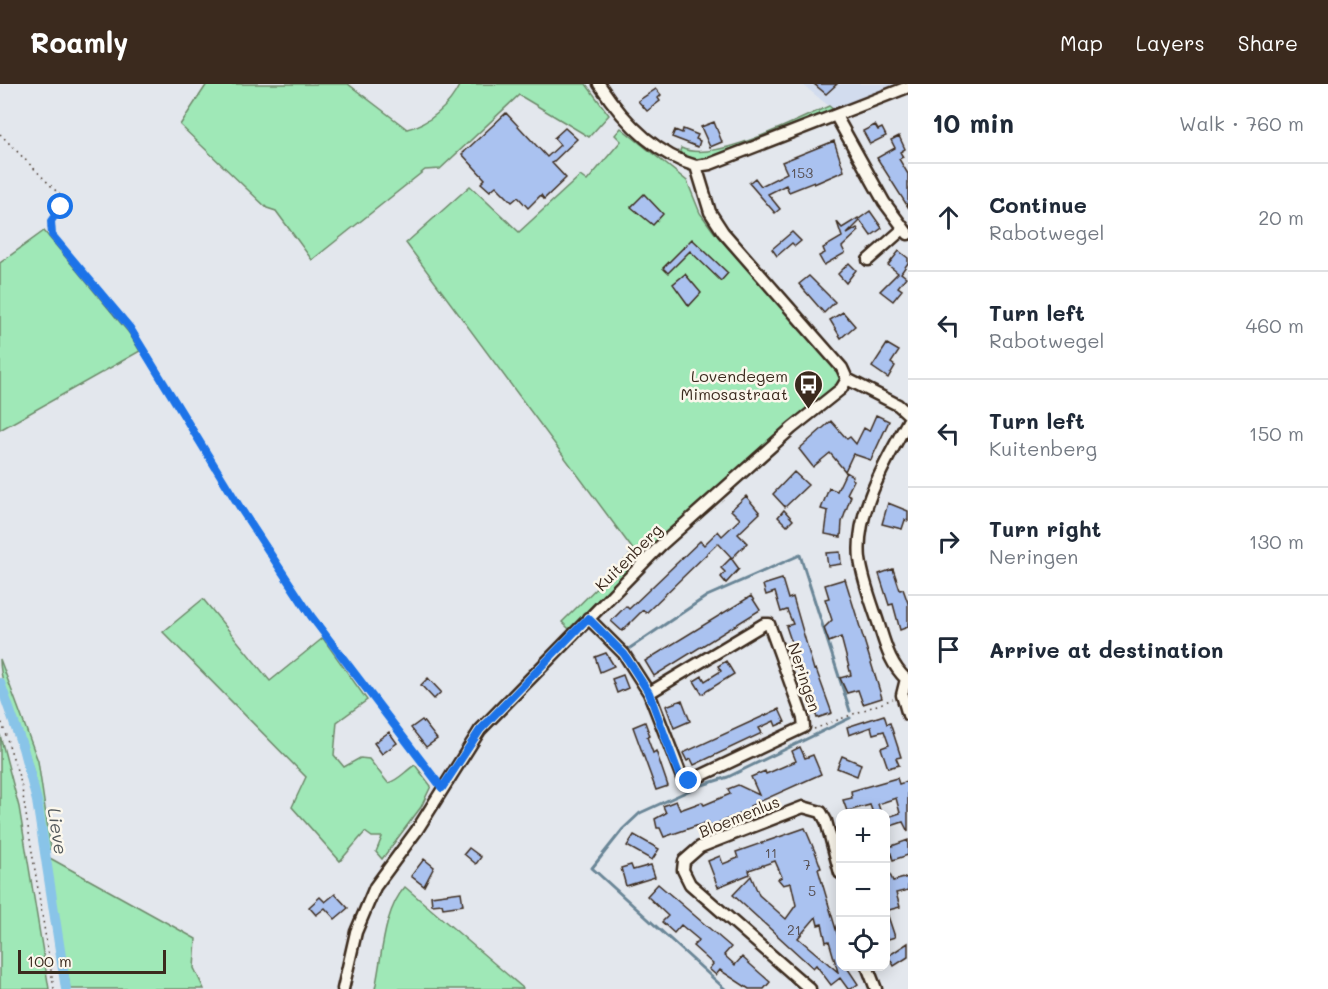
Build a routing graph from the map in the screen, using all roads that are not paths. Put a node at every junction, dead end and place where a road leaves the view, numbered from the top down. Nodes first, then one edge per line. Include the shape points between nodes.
1 (599, 84) edge
2 (908, 87) edge
3 (836, 116) junction
4 (696, 166) junction
5 (905, 231) edge
6 (868, 260) dead end
7 (847, 379) junction
8 (908, 414) edge
9 (908, 421) edge
10 (588, 618) junction
11 (907, 679) edge
12 (649, 693) junction
13 (908, 715) edge
14 (837, 863) edge
15 (869, 971) edge
16 (343, 989) edge
17 (810, 989) edge
18 (876, 989) edge

1 - 4 street via 612,105 645,138
2 - 3 street
3 - 4 street
3 - 5 street via 884,202
4 - 7 street via 710,212 723,232 842,368
5 - 6 street
7 - 8 street
7 - 10 street, Kuitenberg via 841,389 660,546
9 - 11 street via 869,503 860,548 862,574 888,653
10 - 12 street, Neringen via 624,654
10 - 16 street, Kuitenberg via 492,716 462,755 417,830 389,865 366,905
11 - 13 street via 903,696
12 - 12 street, Neringen via 680,777 686,780 804,727 769,624
14 - 17 street, Bloemenlus via 821,812 803,807 700,848 684,861 683,870 690,884
15 - 18 street

